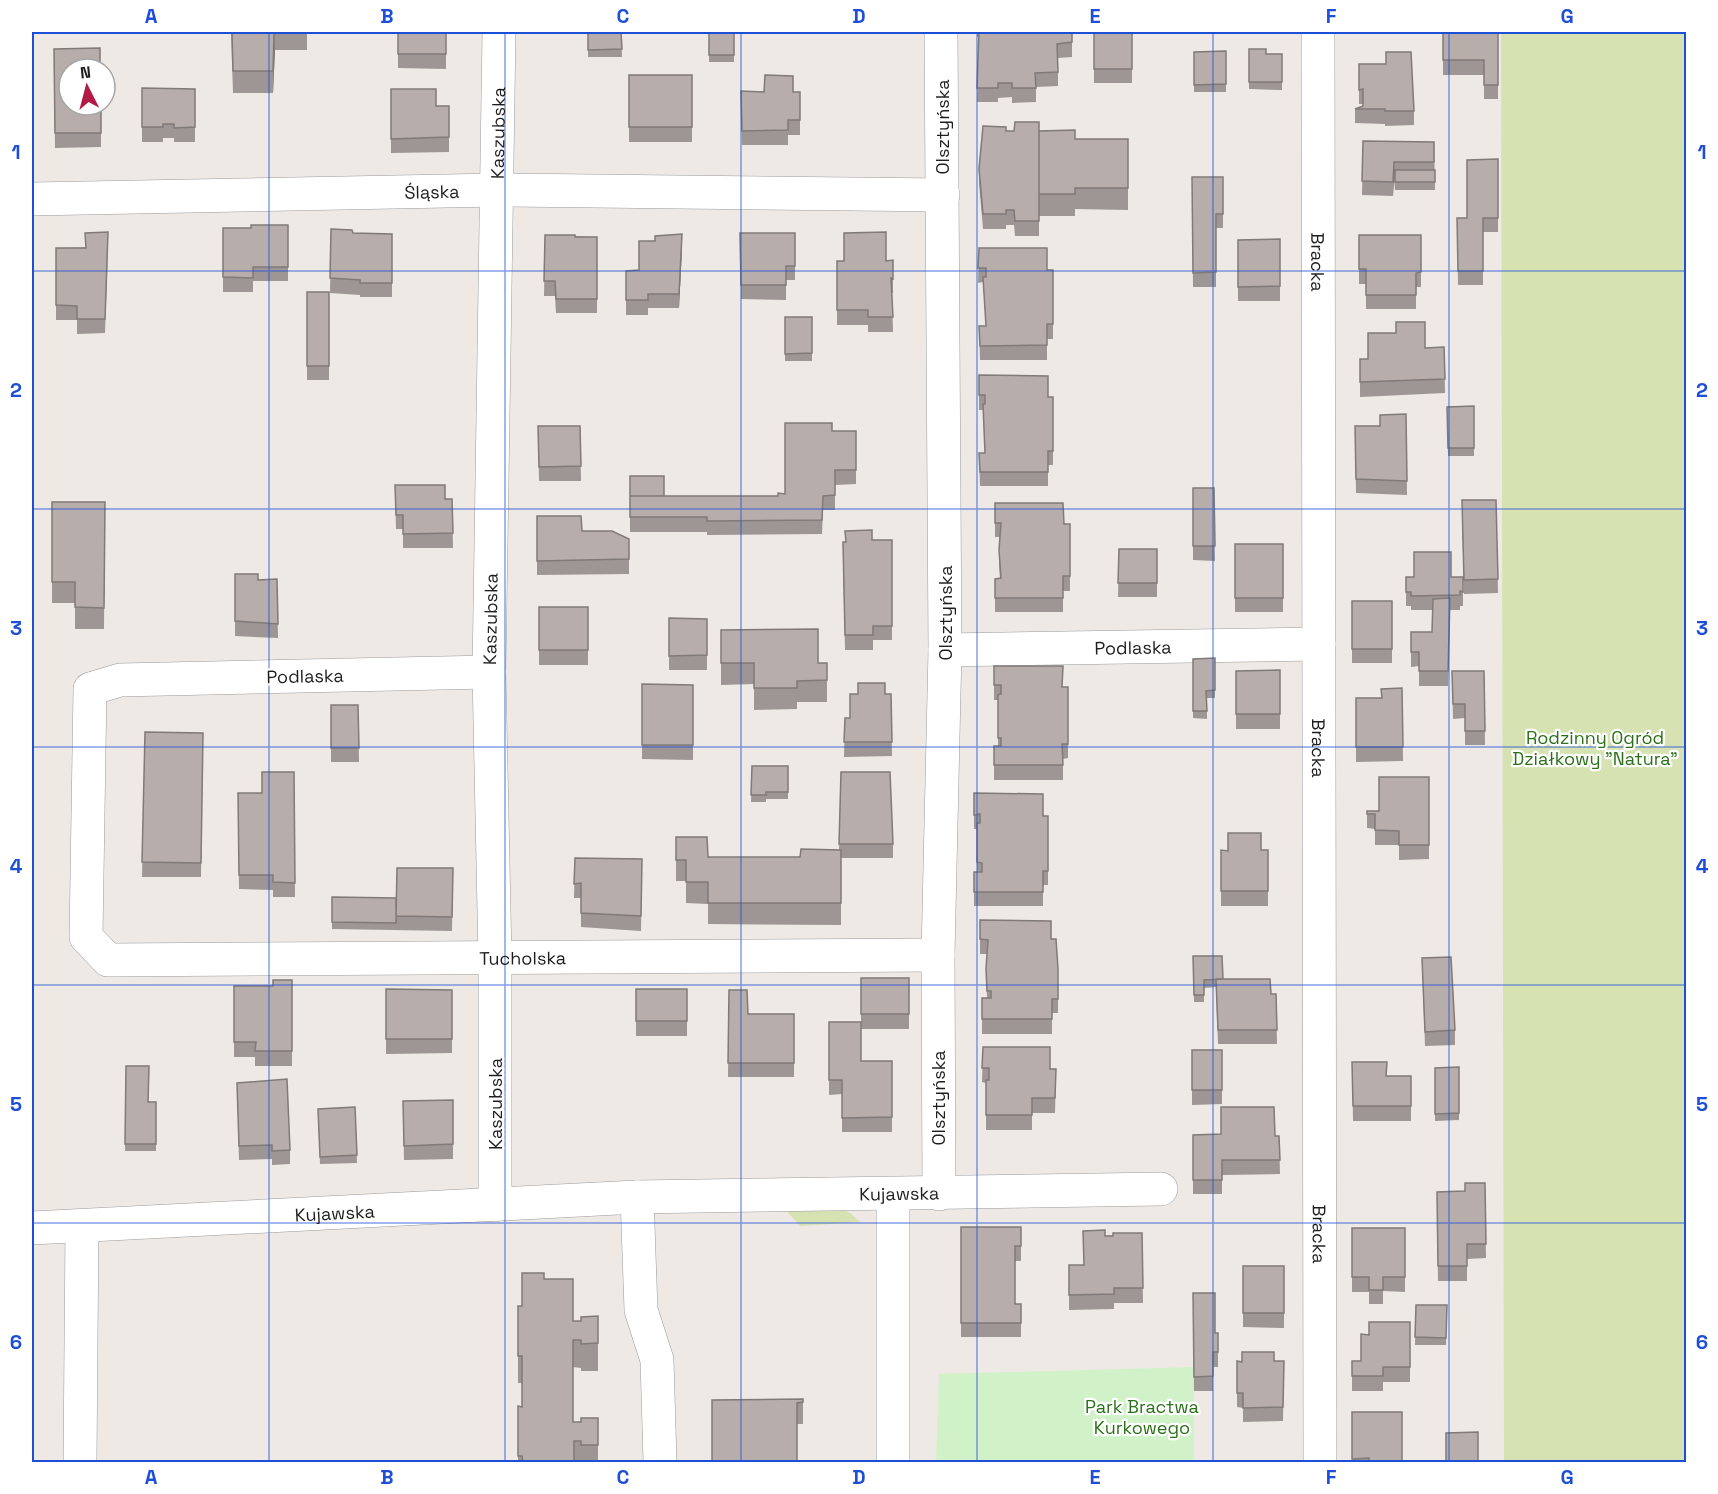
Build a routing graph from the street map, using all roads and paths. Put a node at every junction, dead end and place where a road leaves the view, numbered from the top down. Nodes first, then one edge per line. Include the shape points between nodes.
1 (499, 32) edge
2 (941, 32) edge
3 (1318, 32) edge
4 (498, 190) junction
5 (943, 195) junction
6 (32, 199) edge
7 (1319, 644) junction
8 (945, 650) junction
9 (489, 672) junction
10 (938, 955) junction
11 (495, 959) junction
12 (108, 960) joint
13 (1161, 1189) dead end
14 (939, 1194) junction
15 (893, 1195) junction
16 (637, 1197) junction
17 (495, 1204) junction
18 (82, 1227) junction
19 (32, 1228) edge
20 (80, 1462) edge
21 (660, 1462) edge
22 (893, 1462) edge
23 (1320, 1462) edge

1 - 4 street, Kaszubska
2 - 5 street, Olsztyńska
3 - 7 street, Bracka
4 - 5 street, Śląska
4 - 6 street, Śląska
4 - 9 street, Kaszubska
5 - 8 street, Olsztyńska
7 - 8 street, Podlaska
7 - 23 street, Bracka
8 - 10 street, Olsztyńska
9 - 11 street, Kaszubska
9 - 12 street, Podlaska via 105,684 86,937
10 - 11 street, Tucholska
10 - 14 street, Olsztyńska
11 - 12 street, Tucholska
11 - 17 street, Kaszubska
13 - 14 street, Kujawska
14 - 15 street, Kujawska
15 - 16 street, Kujawska
15 - 22 street
16 - 17 street, Kujawska
16 - 21 street via 640,1310 657,1360
17 - 18 street, Kujawska
18 - 19 street, Kujawska
18 - 20 street

